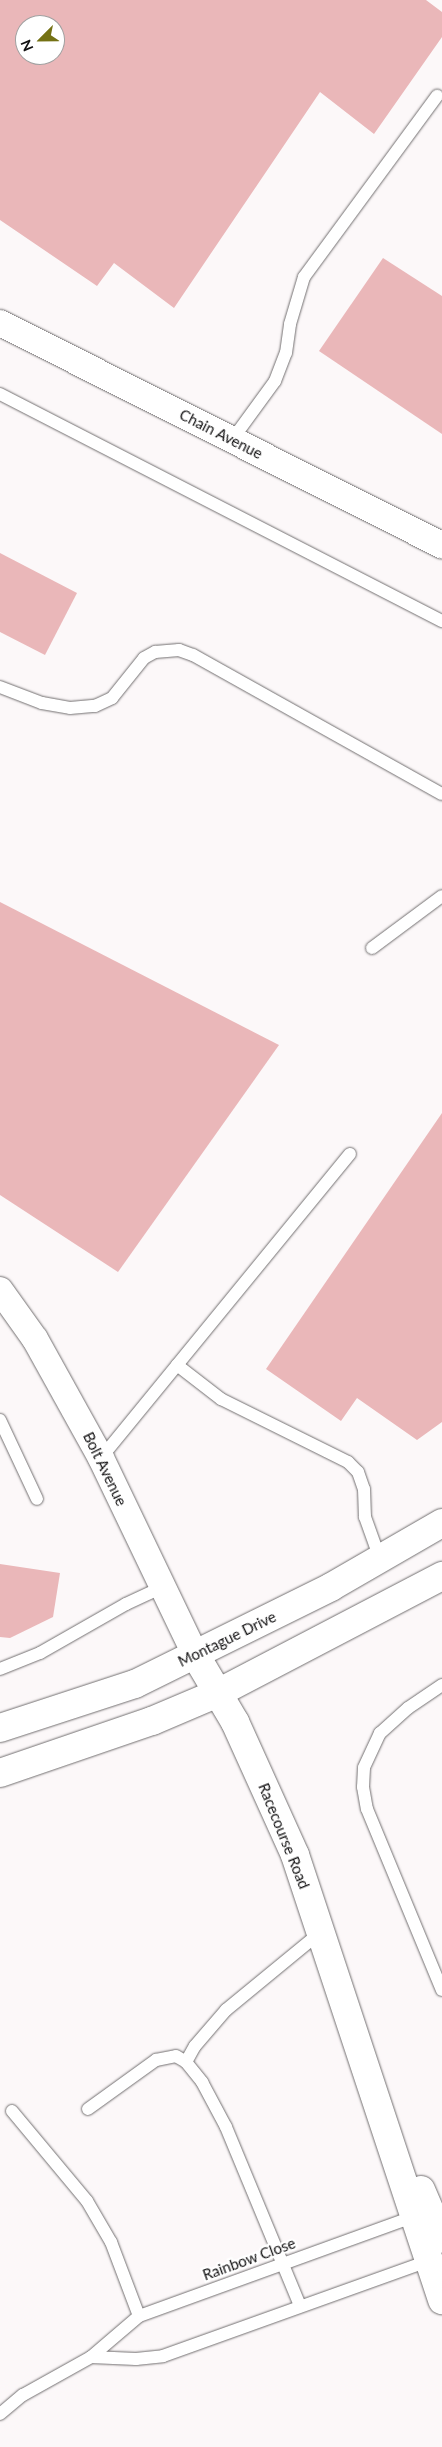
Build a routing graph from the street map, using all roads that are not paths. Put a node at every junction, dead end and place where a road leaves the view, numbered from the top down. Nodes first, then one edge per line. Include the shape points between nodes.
1 (437, 96) dead end
2 (0, 323) edge
3 (0, 394) edge
4 (232, 440) junction
5 (442, 545) edge
6 (442, 622) edge
7 (0, 687) edge
8 (442, 794) edge
9 (442, 896) edge
10 (372, 948) dead end
11 (350, 1154) dead end
12 (0, 1290) edge
13 (177, 1365) junction
14 (0, 1420) edge
15 (101, 1458) junction
16 (37, 1499) dead end
17 (442, 1524) edge
18 (380, 1559) junction
19 (442, 1576) edge
20 (161, 1588) junction
21 (196, 1656) junction
22 (0, 1668) edge
23 (442, 1685) edge
24 (218, 1693) junction
25 (2, 1722) edge
26 (0, 1773) edge
27 (321, 1932) junction
28 (442, 1990) edge
29 (186, 2062) junction
30 (88, 2109) dead end
31 (12, 2111) dead end
32 (421, 2214) junction
33 (437, 2252) edge
34 (283, 2263) junction
35 (442, 2300) edge
36 (300, 2306) junction
37 (140, 2316) junction
38 (91, 2357) junction
39 (0, 2414) edge

1 - 4 lane via 304,277 290,324 286,353 275,381
2 - 4 street, Chain Avenue
3 - 6 lane
4 - 5 street, Chain Avenue
7 - 8 lane via 42,703 70,708 95,706 112,698 144,658 155,652 180,650
9 - 10 lane
11 - 13 lane
12 - 15 street, Bolt Avenue via 35,1339
13 - 15 lane
13 - 18 lane via 221,1399 348,1462 358,1472 364,1489 365,1517
14 - 16 lane
15 - 20 street, Bolt Avenue
17 - 18 main road, Montague Drive
18 - 21 main road, Montague Drive
19 - 24 main road
20 - 21 street, Bolt Avenue
20 - 22 lane via 40,1653
21 - 24 main road, Racecourse Road
21 - 25 main road, Montague Drive via 135,1684
23 - 28 lane via 408,1708 380,1733 364,1768 363,1787 367,1809
24 - 26 main road via 152,1721
24 - 27 main road, Racecourse Road via 235,1722 295,1855
27 - 29 lane via 226,2010 195,2046
27 - 32 main road, Racecourse Road
29 - 30 lane via 176,2056 156,2060
29 - 34 lane via 202,2082 226,2127
31 - 37 lane via 87,2202 111,2242
32 - 33 main road, Racecourse Road
32 - 34 lane, Rainbow Close
33 - 35 main road, Racecourse Road
33 - 36 lane
34 - 36 lane
34 - 37 lane, Rainbow Close
36 - 38 lane via 164,2356 136,2359
37 - 38 lane, Rainbow Close
38 - 39 lane, Rainbow Close via 23,2395

